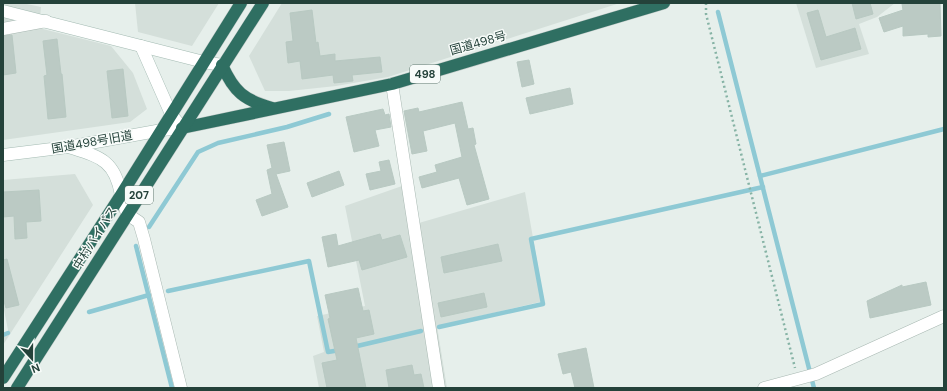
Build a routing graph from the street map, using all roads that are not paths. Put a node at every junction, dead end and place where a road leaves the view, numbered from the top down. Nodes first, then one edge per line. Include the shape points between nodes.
1 (241, 3) edge
2 (262, 3) edge
3 (664, 3) edge
4 (3, 11) edge
5 (46, 21) junction
6 (3, 29) edge
7 (141, 46) junction
8 (204, 62) junction
9 (222, 65) junction
10 (392, 84) junction
11 (275, 108) junction
12 (171, 114) junction
13 (182, 128) junction
14 (162, 130) junction
15 (68, 146) junction
16 (3, 155) edge
17 (121, 195) junction
18 (127, 214) junction
19 (944, 316) edge
20 (3, 378) edge
21 (17, 388) edge
22 (181, 388) edge
23 (439, 388) edge
24 (764, 388) edge

1 - 8 highway, 中村バイパス / 207
2 - 9 highway, 中村バイパス / 207
3 - 10 highway, 国道498号 / 498
4 - 5 street
5 - 6 street
5 - 7 street
7 - 8 street
7 - 12 street
8 - 9 street
8 - 12 highway, 中村バイパス / 207
9 - 11 highway via 232,83 248,100
9 - 13 highway, 中村バイパス / 207
10 - 11 highway, 国道498号 / 498
10 - 23 street
11 - 13 highway, 国道498号 / 498
12 - 13 street
12 - 14 highway, 中村バイパス / 207
13 - 14 street, 国道498号旧道
13 - 18 highway, 中村バイパス / 207
14 - 15 street, 国道498号旧道
14 - 17 highway, 中村バイパス / 207
15 - 16 street, 国道498号旧道
15 - 17 street via 101,159 112,168
17 - 18 street
17 - 20 highway, 中村バイパス / 207
18 - 21 highway, 中村バイパス / 207
18 - 22 street via 139,222
19 - 24 street via 807,377

